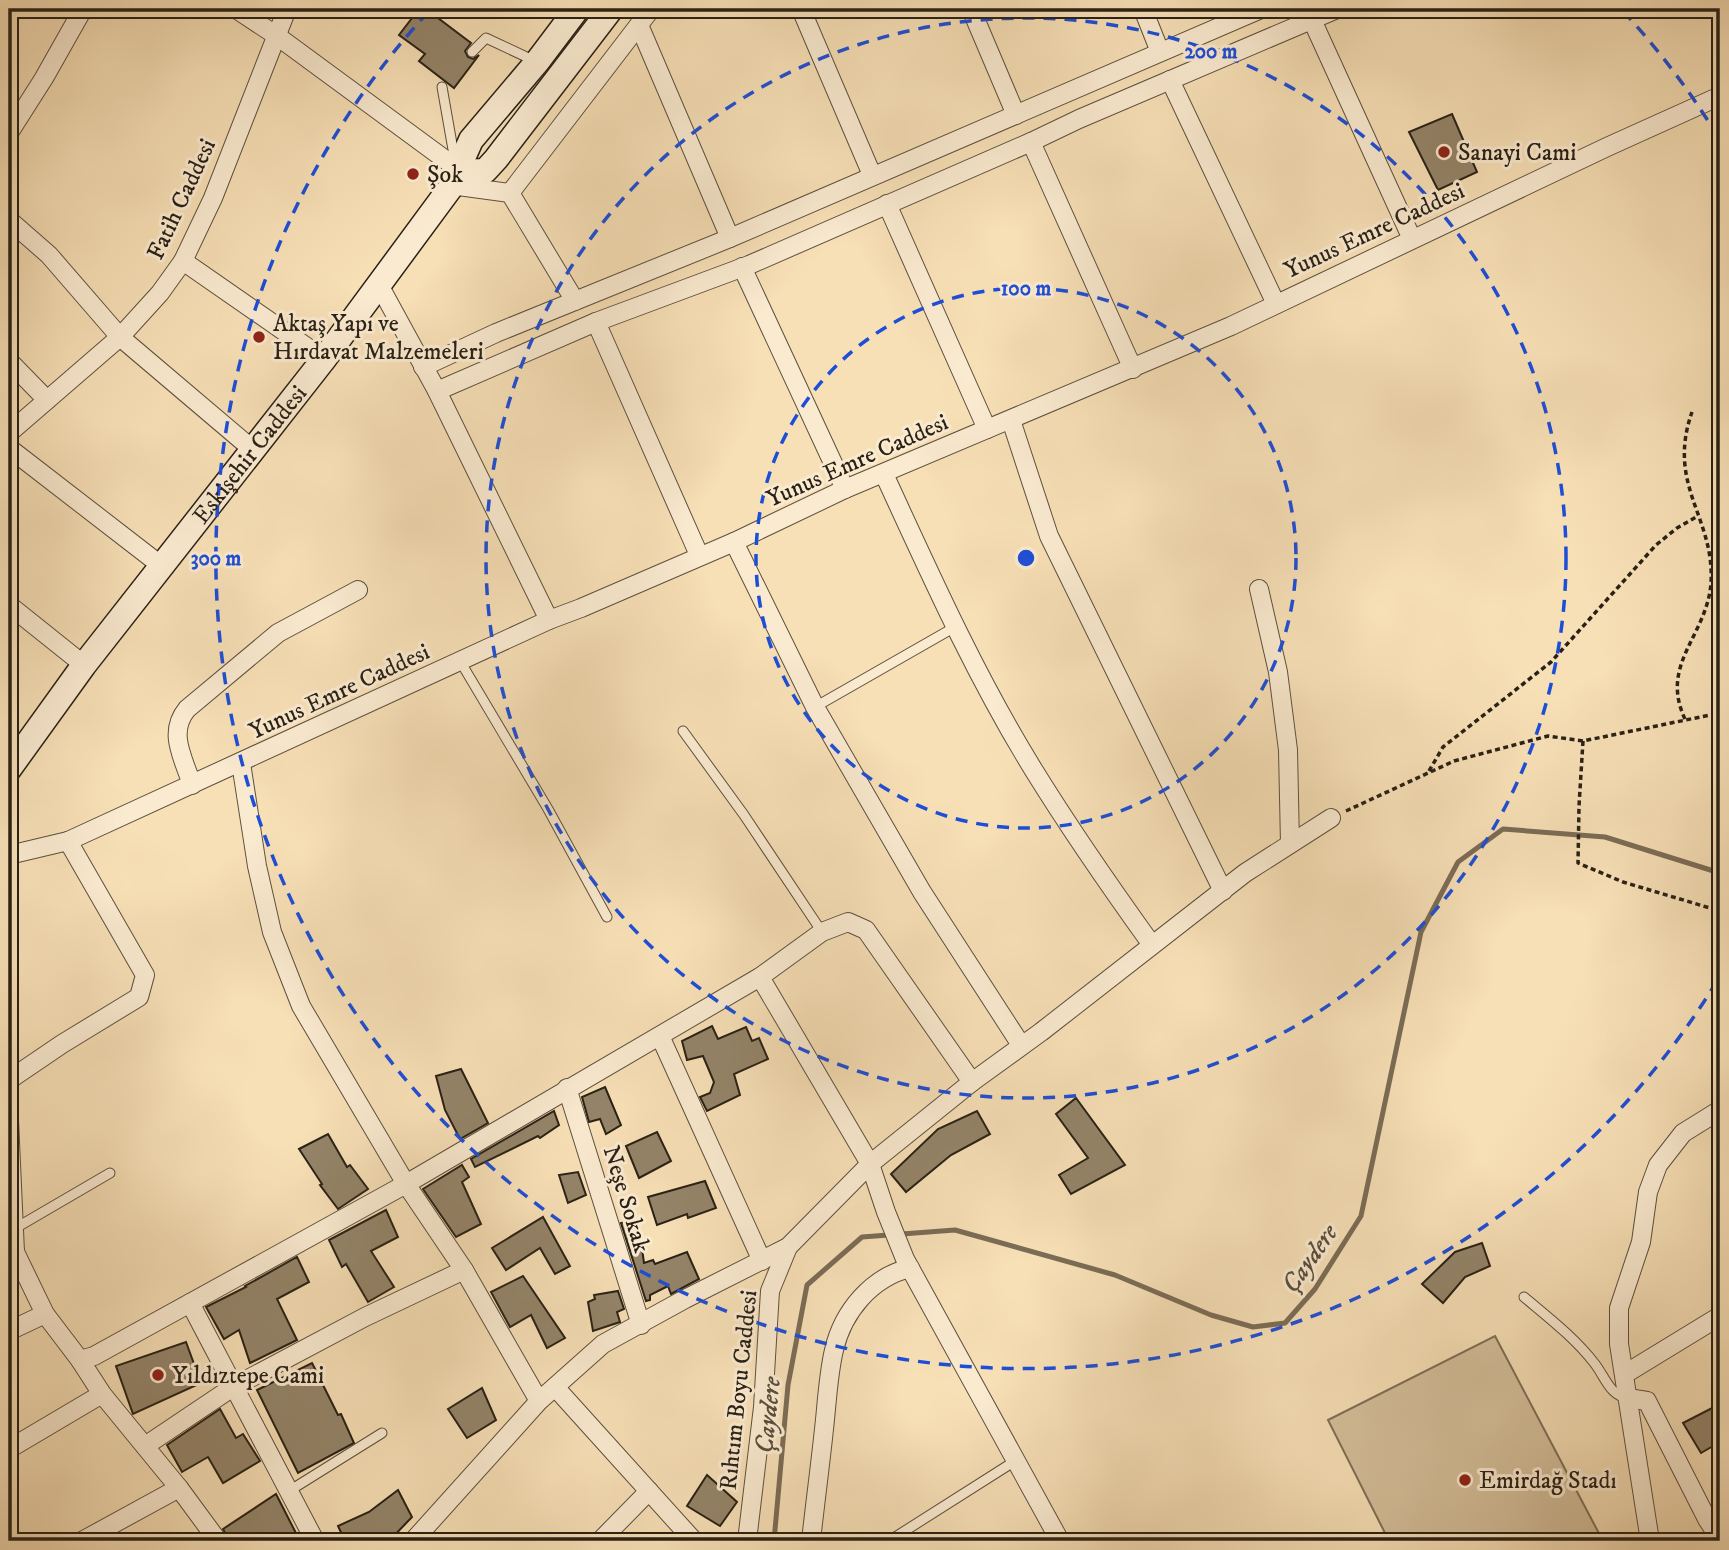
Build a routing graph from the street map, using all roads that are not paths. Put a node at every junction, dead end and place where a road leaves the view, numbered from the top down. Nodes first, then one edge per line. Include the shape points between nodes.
1 (83, 9) edge
2 (236, 9) edge
3 (287, 9) edge
4 (577, 9) edge
5 (611, 9) edge
6 (801, 9) edge
7 (971, 9) edge
8 (1143, 9) edge
9 (1261, 9) edge
10 (1337, 9) edge
11 (1309, 14) edge
12 (650, 15) edge
13 (277, 36) junction
14 (472, 52) dead end
15 (1160, 52) junction
16 (537, 62) junction
17 (1170, 80) junction
18 (442, 87) dead end
19 (1720, 96) edge
20 (1016, 115) junction
21 (9, 134) edge
22 (1031, 142) junction
23 (872, 175) junction
24 (456, 179) junction
25 (510, 193) junction
26 (887, 204) junction
27 (9, 220) edge
28 (730, 238) junction
29 (1412, 239) junction
30 (183, 261) junction
31 (743, 267) junction
32 (378, 284) junction
33 (575, 302) junction
34 (1276, 304) junction
35 (596, 322) junction
36 (120, 337) junction
37 (324, 359) junction
38 (9, 361) edge
39 (424, 367) junction
40 (1133, 369) junction
41 (437, 391) junction
42 (47, 400) junction
43 (1012, 420) junction
44 (987, 429) junction
45 (9, 433) edge
46 (9, 448) edge
47 (252, 449) junction
48 (884, 474) junction
49 (845, 489) junction
50 (734, 542) junction
51 (699, 555) junction
52 (163, 567) junction
53 (1259, 589) dead end
54 (358, 590) dead end
55 (9, 605) edge
56 (549, 620) junction
57 (955, 627) junction
58 (460, 661) junction
59 (85, 665) junction
60 (815, 707) junction
61 (683, 731) dead end
62 (241, 763) junction
63 (9, 769) edge
64 (192, 785) junction
65 (1331, 818) road end
66 (68, 841) junction
67 (1290, 844) junction
68 (9, 855) edge
69 (1223, 891) junction
70 (607, 917) dead end
71 (821, 932) junction
72 (1152, 945) junction
73 (760, 976) junction
74 (660, 1036) junction
75 (1021, 1045) junction
76 (9, 1080) edge
77 (972, 1082) junction
78 (567, 1088) junction
79 (1720, 1110) edge
80 (9, 1120) edge
81 (870, 1164) junction
82 (110, 1173) dead end
83 (406, 1184) junction
84 (14, 1229) junction
85 (788, 1247) junction
86 (12, 1250) edge
87 (762, 1261) junction
88 (908, 1264) junction
89 (464, 1270) junction
90 (1524, 1297) dead end
91 (190, 1303) junction
92 (45, 1314) junction
93 (1720, 1316) edge
94 (641, 1325) junction
95 (9, 1331) edge
96 (80, 1360) junction
97 (1625, 1374) junction
98 (233, 1387) junction
99 (555, 1387) junction
100 (102, 1394) junction
101 (1628, 1398) junction
102 (540, 1401) junction
103 (382, 1433) dead end
104 (145, 1446) junction
105 (9, 1449) edge
106 (1015, 1461) junction
107 (179, 1488) junction
108 (289, 1491) junction
109 (649, 1491) junction
110 (1720, 1539) edge
111 (82, 1541) edge
112 (218, 1541) edge
113 (315, 1541) edge
114 (413, 1541) edge
115 (600, 1541) edge
116 (694, 1541) edge
117 (747, 1541) edge
118 (811, 1541) edge
119 (889, 1541) edge
120 (1060, 1541) edge
121 (1650, 1541) edge

1 - 21 street
2 - 13 street
3 - 13 street, Fatih Caddesi
4 - 16 main road, Eskişehir Caddesi
5 - 24 main road via 496,159 485,171
6 - 23 street
7 - 20 street
8 - 15 street
9 - 15 street
10 - 11 street
11 - 17 street
11 - 29 street
12 - 25 street
12 - 28 street
13 - 24 street
13 - 30 street, Fatih Caddesi
14 - 16 lane via 486,38
15 - 20 street
16 - 24 main road, Eskişehir Caddesi via 471,140
17 - 22 street
17 - 34 street
18 - 24 lane
19 - 29 street, Yunus Emre Caddesi
20 - 23 street
22 - 26 street
22 - 40 street
23 - 28 street
24 - 25 street
24 - 32 main road, Eskişehir Caddesi
25 - 33 street
26 - 31 street
26 - 44 street
27 - 36 street via 48,255
28 - 33 street
29 - 34 street, Yunus Emre Caddesi
30 - 36 street, Fatih Caddesi
30 - 37 street
31 - 35 street
31 - 49 street
32 - 37 main road, Eskişehir Caddesi
32 - 39 street
33 - 39 street
34 - 40 street, Yunus Emre Caddesi
35 - 41 street
35 - 51 street
36 - 42 street, Fatih Caddesi
36 - 47 street
37 - 47 main road, Eskişehir Caddesi
38 - 42 street
39 - 41 street
40 - 43 street, Yunus Emre Caddesi
41 - 56 street
42 - 45 street, Fatih Caddesi
43 - 44 street, Yunus Emre Caddesi
43 - 69 street via 1049,536
44 - 48 street, Yunus Emre Caddesi
46 - 52 street
47 - 52 main road, Eskişehir Caddesi
48 - 49 street, Yunus Emre Caddesi
48 - 57 street
49 - 50 street, Yunus Emre Caddesi
50 - 51 street, Yunus Emre Caddesi
50 - 60 street
51 - 56 street, Yunus Emre Caddesi
52 - 59 main road, Eskişehir Caddesi
53 - 67 street via 1278,672 1287,750
54 - 64 street via 278,633 181,716 176,732
55 - 59 street
56 - 58 street, Yunus Emre Caddesi
57 - 60 lane
57 - 72 street via 1032,768
58 - 62 street, Yunus Emre Caddesi
58 - 70 lane
59 - 63 main road, Eskişehir Caddesi
60 - 75 street via 922,892
61 - 71 lane via 782,869
62 - 64 street, Yunus Emre Caddesi
62 - 83 street via 272,932 301,1006
64 - 66 street, Yunus Emre Caddesi
65 - 67 street
66 - 68 street, Yunus Emre Caddesi
66 - 76 street via 145,975 139,998
67 - 69 street
69 - 72 street
71 - 73 street
71 - 77 street via 848,922 866,930
72 - 75 street
73 - 74 street
73 - 81 street
74 - 78 street
74 - 87 street
75 - 77 street
77 - 81 street
78 - 83 street
78 - 94 street, Neşe Sokak
79 - 97 street via 1674,1142 1652,1178 1641,1241 1619,1308 1617,1332
80 - 84 street
81 - 85 street
81 - 88 street
82 - 84 lane
83 - 89 street
83 - 91 street
84 - 86 street
85 - 87 street
85 - 117 street, Rıhtım Boyu Caddesi via 770,1291 763,1407
86 - 92 street
87 - 94 street
88 - 106 street
88 - 118 street via 866,1292 847,1318 834,1349
89 - 98 street
89 - 102 street
90 - 101 lane via 1595,1364 1615,1394
91 - 96 street
91 - 98 street
92 - 95 street
92 - 96 street
93 - 97 street
94 - 99 street via 603,1344
96 - 100 street
97 - 101 street
98 - 104 street
98 - 108 street
99 - 102 street
99 - 109 street
100 - 104 street
100 - 105 street
101 - 110 street via 1647,1401
101 - 121 street
102 - 114 street
103 - 108 lane
104 - 107 street
106 - 119 lane
106 - 120 street
107 - 111 street
107 - 112 street
108 - 113 street
109 - 115 street
109 - 116 street

